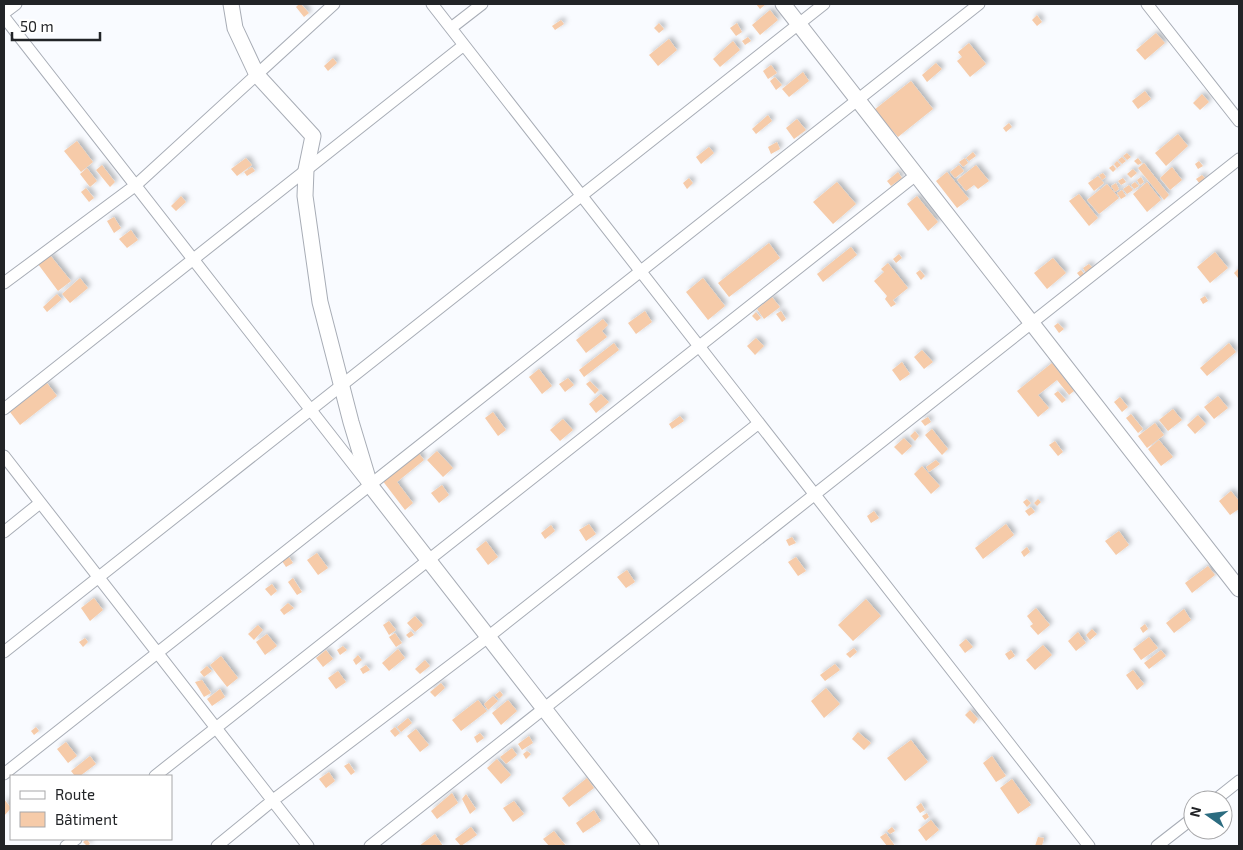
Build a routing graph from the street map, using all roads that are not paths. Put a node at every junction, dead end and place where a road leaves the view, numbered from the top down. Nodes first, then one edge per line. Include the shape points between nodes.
1 (16, 4) edge
2 (231, 4) edge
3 (334, 4) edge
4 (432, 4) edge
5 (482, 4) edge
6 (783, 4) edge
7 (824, 4) edge
8 (979, 4) edge
9 (1148, 4) edge
10 (4, 15) edge
11 (799, 24) junction
12 (451, 28) junction
13 (464, 45) junction
14 (256, 75) junction
15 (858, 100) junction
16 (1239, 121) edge
17 (1239, 159) edge
18 (306, 170) junction
19 (916, 175) junction
20 (136, 185) junction
21 (582, 196) junction
22 (193, 259) junction
23 (640, 271) junction
24 (4, 283) edge
25 (1032, 323) junction
26 (699, 346) junction
27 (341, 386) junction
28 (4, 409) edge
29 (311, 410) junction
30 (759, 423) junction
31 (4, 456) edge
32 (370, 485) junction
33 (815, 495) junction
34 (40, 503) junction
35 (4, 532) edge
36 (428, 560) junction
37 (98, 578) junction
38 (1239, 589) edge
39 (488, 637) junction
40 (4, 652) edge
41 (157, 653) junction
42 (544, 709) junction
43 (216, 728) junction
44 (4, 774) edge
45 (156, 775) edge
46 (1239, 781) edge
47 (1228, 790) edge
48 (272, 801) junction
49 (1183, 826) edge
50 (217, 846) edge
51 (308, 846) edge
52 (370, 846) edge
53 (651, 846) edge
54 (1089, 846) edge
55 (1157, 846) edge

1 - 10 street
2 - 14 street via 235,28
3 - 14 street
4 - 12 street
5 - 12 street
6 - 11 street
7 - 11 street
8 - 15 street
9 - 16 street
10 - 20 street
11 - 15 street
11 - 21 street
12 - 13 street
13 - 18 street
13 - 21 street
14 - 18 street via 313,136
14 - 20 street
15 - 19 street
15 - 23 street
17 - 25 street
18 - 22 street
18 - 27 street via 305,196 320,302
19 - 25 street
19 - 26 street
20 - 22 street
20 - 24 street
21 - 23 street
21 - 27 street
22 - 28 street
22 - 29 street
23 - 26 street
23 - 32 street
25 - 33 street
25 - 38 street
26 - 30 street
26 - 36 street
27 - 29 street
27 - 32 street
29 - 32 street
29 - 37 street
30 - 33 street
30 - 39 street
31 - 34 street
32 - 36 street
32 - 41 street
33 - 42 street
33 - 54 street
34 - 35 street
34 - 37 street
36 - 39 street
36 - 43 street
37 - 40 street
37 - 41 street
39 - 42 street
39 - 48 street
41 - 43 street
41 - 44 street
42 - 52 street
42 - 53 street
43 - 45 street
43 - 48 street
46 - 47 street
48 - 50 street
48 - 51 street
49 - 55 street

